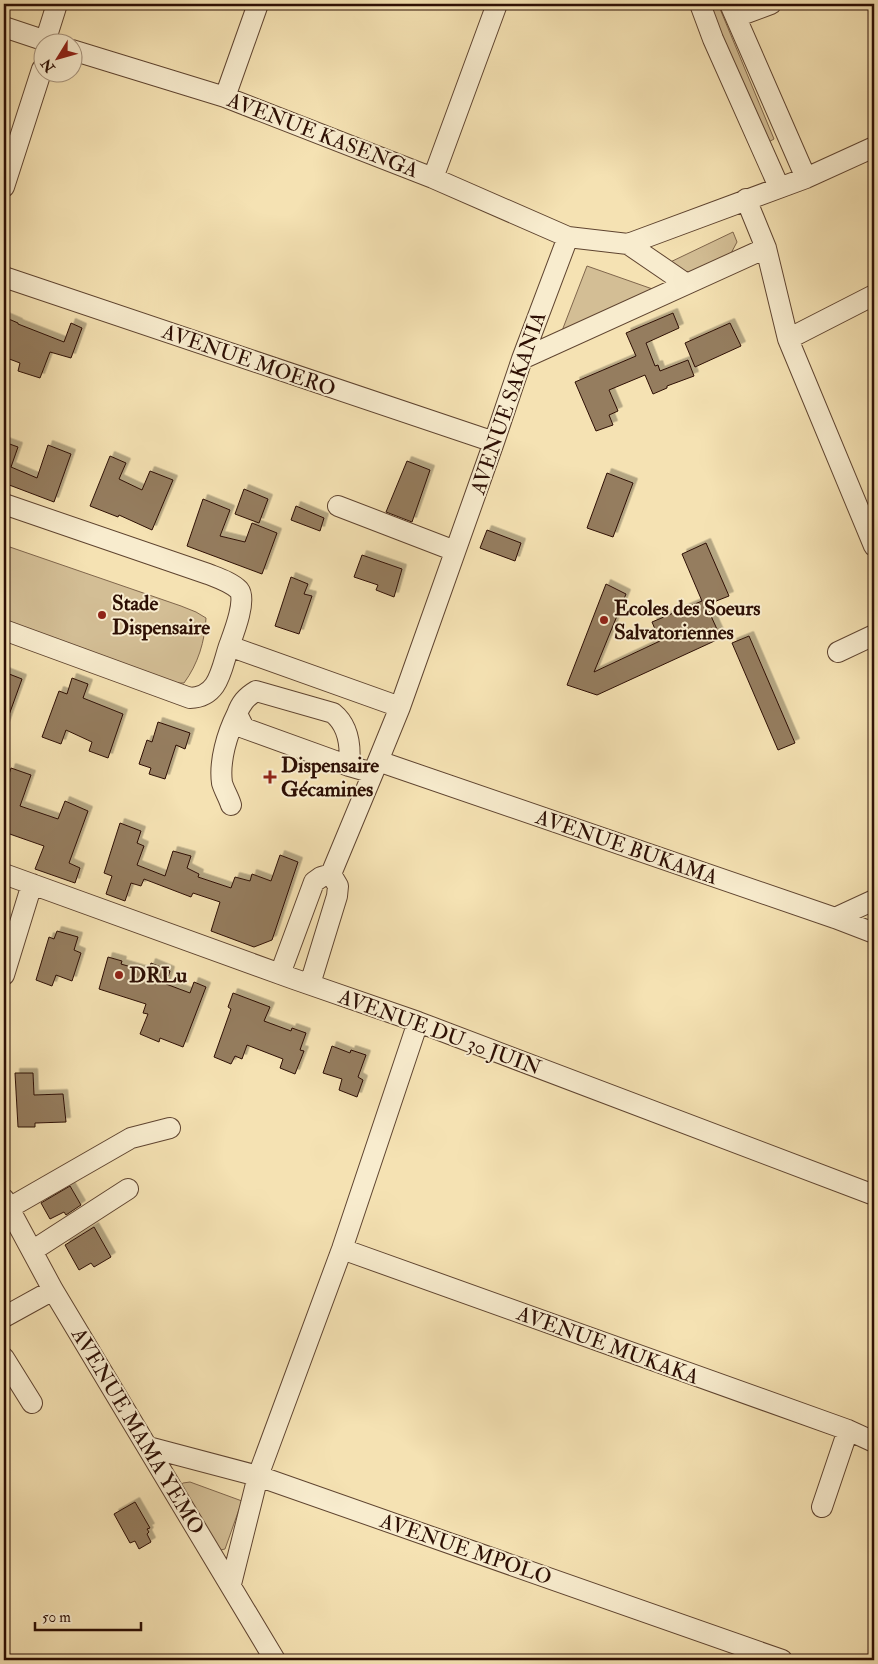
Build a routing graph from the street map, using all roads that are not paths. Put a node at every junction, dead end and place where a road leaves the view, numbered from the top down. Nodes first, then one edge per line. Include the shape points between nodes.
1 (58, 4) edge
2 (258, 4) edge
3 (497, 4) edge
4 (700, 4) edge
5 (771, 4) edge
6 (733, 11) edge
7 (4, 27) edge
8 (49, 32) edge
9 (32, 37) edge
10 (82, 53) edge
11 (38, 82) edge
12 (225, 97) junction
13 (874, 147) edge
14 (433, 178) junction
15 (806, 178) junction
16 (4, 187) edge
17 (780, 187) junction
18 (746, 199) junction
19 (568, 237) junction
20 (628, 244) junction
21 (766, 248) junction
22 (4, 277) edge
23 (685, 283) junction
24 (874, 295) edge
25 (788, 339) junction
26 (522, 358) junction
27 (494, 442) junction
28 (4, 504) edge
29 (338, 506) dead end
30 (874, 546) edge
31 (455, 551) junction
32 (4, 630) edge
33 (874, 635) edge
34 (229, 646) junction
35 (838, 652) dead end
36 (400, 707) junction
37 (237, 714) junction
38 (349, 766) junction
39 (376, 767) junction
40 (232, 805) dead end
41 (4, 874) edge
42 (331, 874) junction
43 (32, 884) junction
44 (874, 900) edge
45 (835, 918) junction
46 (874, 933) edge
47 (280, 974) junction
48 (4, 975) edge
49 (310, 984) junction
50 (418, 1022) junction
51 (170, 1128) dead end
52 (128, 1189) dead end
53 (874, 1195) edge
54 (6, 1204) edge
55 (342, 1249) junction
56 (32, 1251) junction
57 (54, 1290) junction
58 (4, 1318) edge
59 (4, 1358) edge
60 (32, 1403) dead end
61 (848, 1430) junction
62 (874, 1442) edge
63 (148, 1448) junction
64 (258, 1476) junction
65 (822, 1508) dead end
66 (231, 1584) junction
67 (275, 1660) edge
68 (782, 1660) edge

1 - 8 street
2 - 12 street
3 - 14 street
4 - 17 street
5 - 6 street
6 - 15 street
7 - 9 street
10 - 12 street, AVENUE KASENGA
11 - 16 street
12 - 14 street, AVENUE KASENGA
13 - 15 street
14 - 19 street, AVENUE KASENGA
15 - 17 street
17 - 18 street
18 - 20 street
18 - 21 street
19 - 20 street
19 - 26 street, AVENUE SAKANIA
20 - 23 street
21 - 23 street
21 - 25 street
22 - 27 street, AVENUE MOERO
23 - 26 street
24 - 25 street
25 - 30 street
26 - 27 street, AVENUE SAKANIA
27 - 31 street, AVENUE SAKANIA
28 - 34 street via 208,574 233,586 240,592 242,601
29 - 31 street
31 - 36 street, AVENUE SAKANIA
32 - 34 street via 190,698 205,695 215,687
33 - 35 street
34 - 36 street
36 - 39 street, AVENUE SAKANIA
37 - 38 street, AVENUE BUKAMA via 244,728 251,732
37 - 38 street via 247,696 256,691 333,713 346,731
37 - 40 street via 222,765 222,784
38 - 39 street, AVENUE BUKAMA
39 - 42 street, AVENUE SAKANIA
39 - 45 street, AVENUE BUKAMA
41 - 43 street, AVENUE DU 30 JUIN
42 - 47 street via 314,882
42 - 49 street via 338,886 337,896
43 - 47 street, AVENUE DU 30 JUIN
43 - 48 street
44 - 45 street
45 - 46 street, AVENUE BUKAMA
47 - 49 street, AVENUE DU 30 JUIN
49 - 50 street, AVENUE DU 30 JUIN
50 - 53 street, AVENUE DU 30 JUIN
50 - 55 street
51 - 54 street via 131,1138
52 - 56 street
54 - 56 street, AVENUE MAMA YEMO
55 - 61 street, AVENUE MUKAKA
55 - 64 street
56 - 57 street, AVENUE MAMA YEMO
57 - 58 street
57 - 63 street, AVENUE MAMA YEMO
59 - 60 street
61 - 62 street, AVENUE MUKAKA
61 - 65 street
63 - 64 street, AVENUE MPOLO
63 - 66 street, AVENUE MAMA YEMO
64 - 66 street
64 - 68 street, AVENUE MPOLO
66 - 67 street, AVENUE MAMA YEMO

